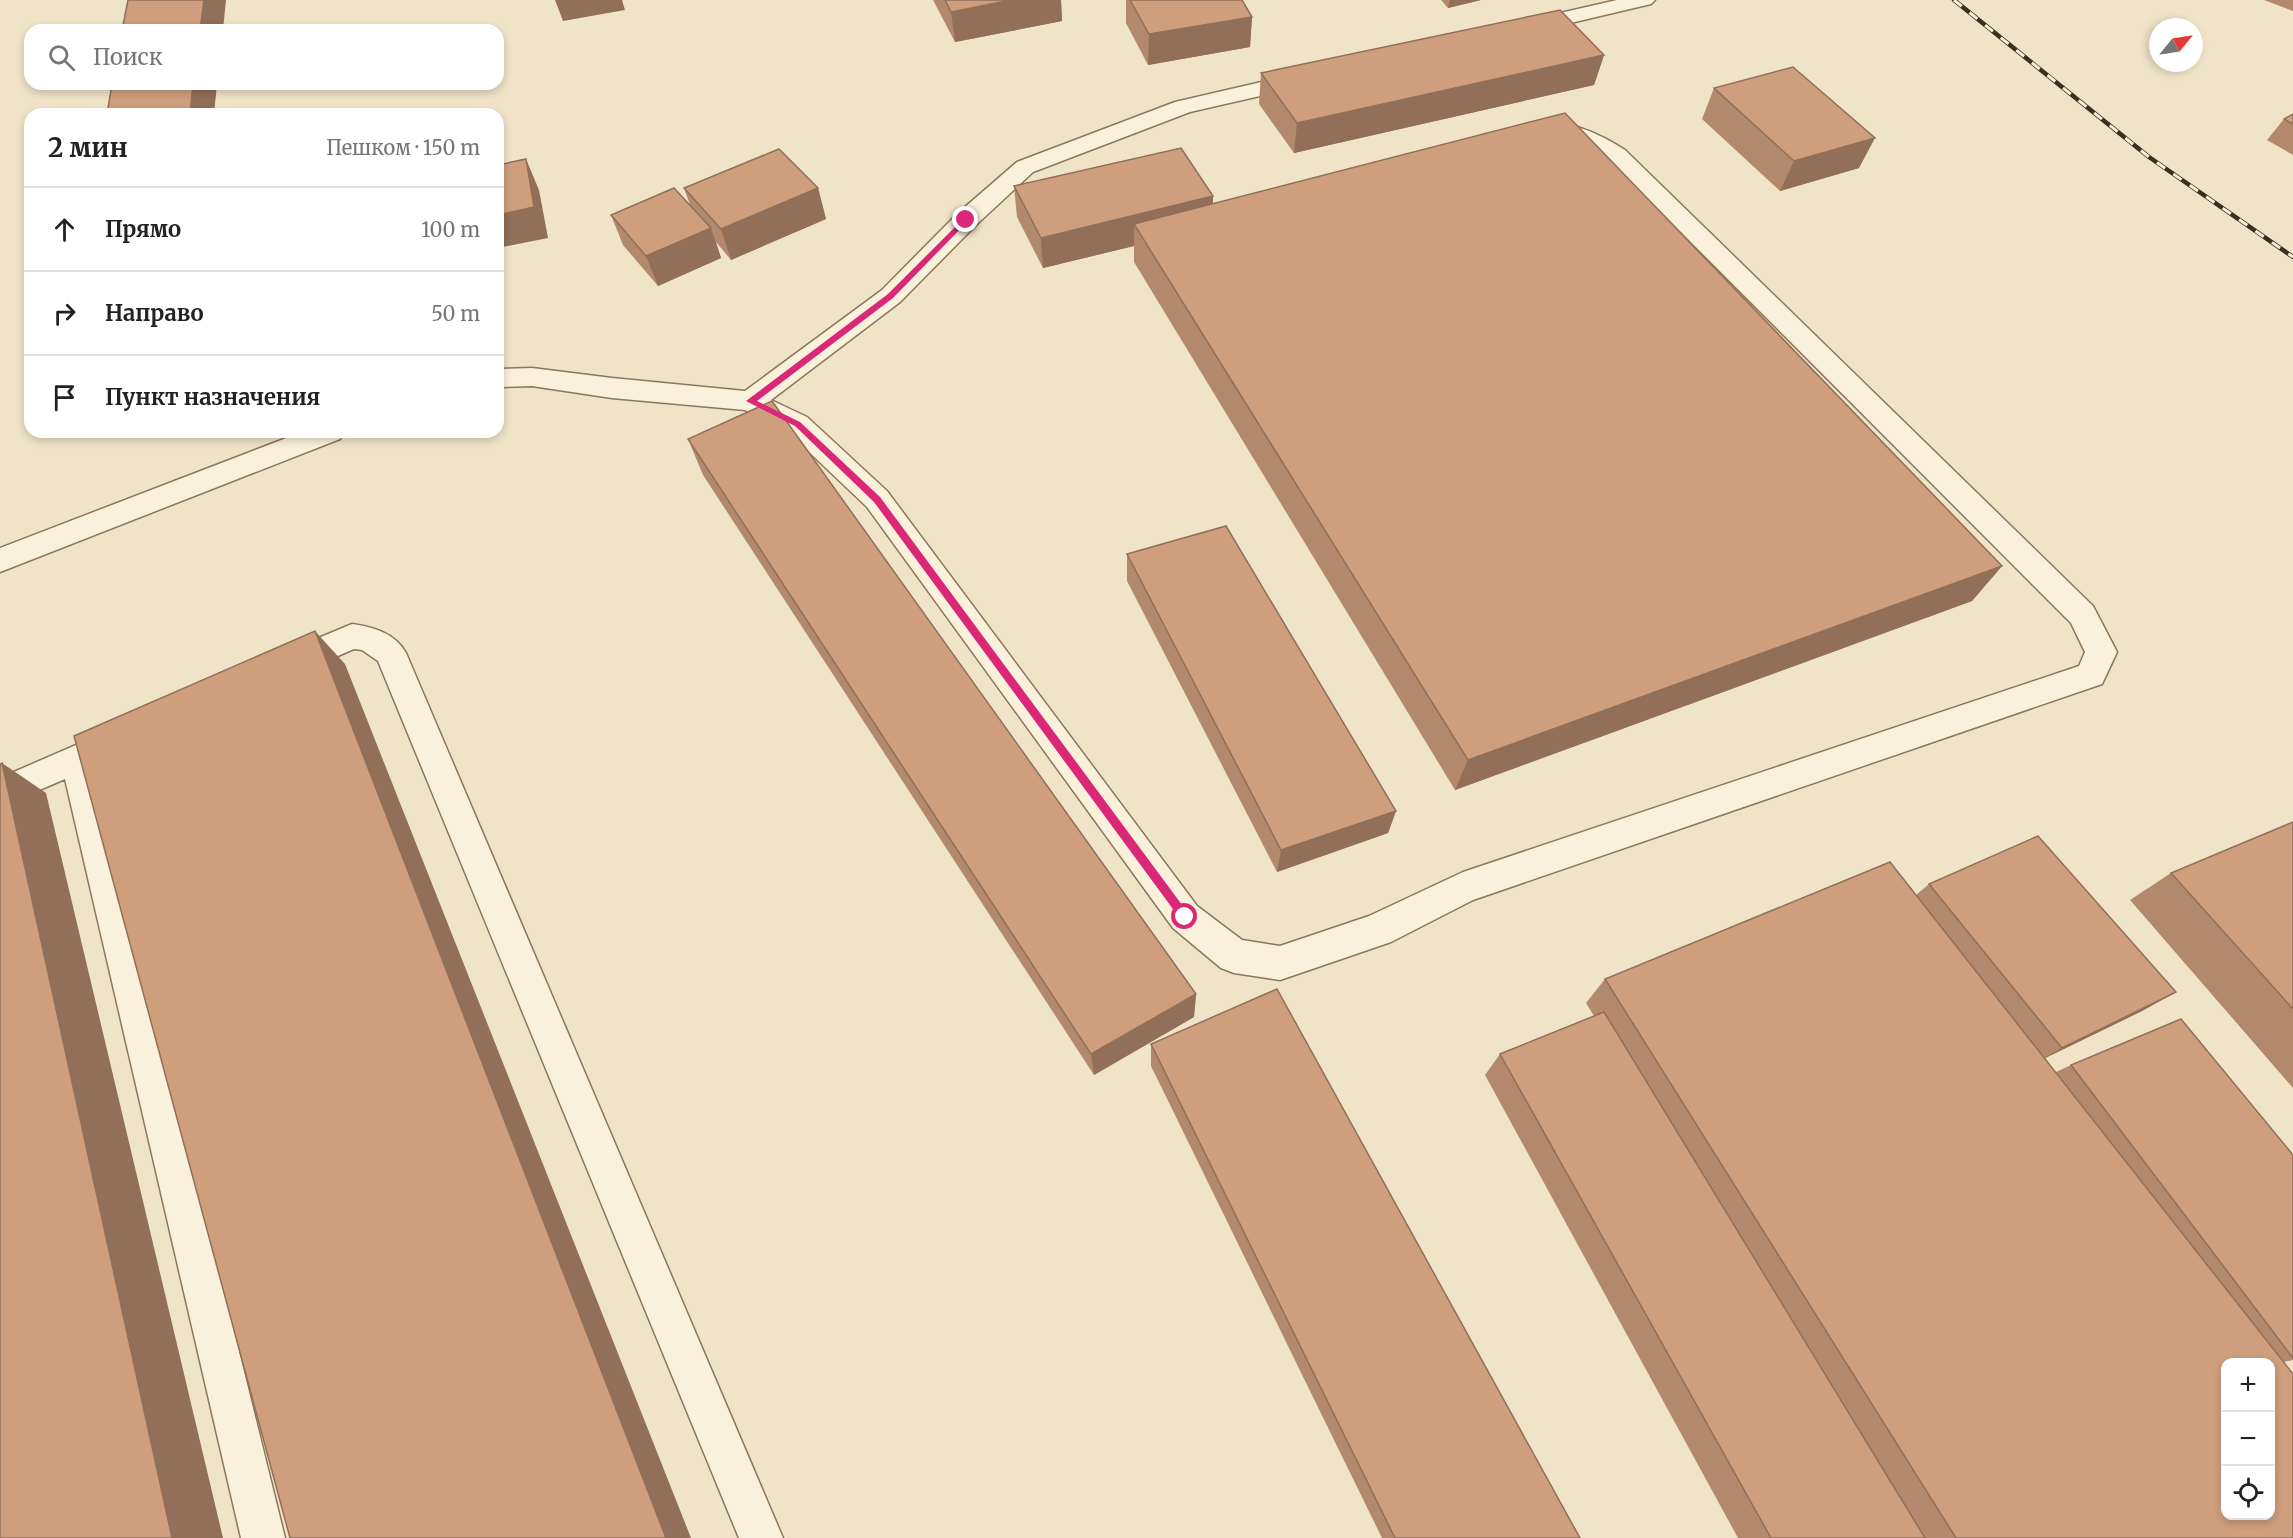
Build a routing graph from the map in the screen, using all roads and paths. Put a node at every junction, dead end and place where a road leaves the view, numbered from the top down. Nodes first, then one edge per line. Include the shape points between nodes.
1 (1644, 0) edge
2 (1506, 32) edge
3 (1321, 75) edge
4 (1519, 135) edge
5 (504, 378) edge
6 (750, 401) junction
7 (315, 438) edge
8 (0, 560) edge
9 (257, 678) edge
10 (151, 726) edge
11 (77, 759) junction
12 (0, 793) edge
13 (263, 1538) edge
14 (761, 1538) edge

1 - 2 lane
3 - 6 lane via 1183,107 1025,167 891,296
4 - 6 lane via 1542,129 1571,131 1617,154 2082,615 2101,652 2091,675 1462,888 1378,930 1280,963 1234,956 1185,917 877,499 797,424
5 - 6 lane via 532,377
7 - 8 lane
9 - 14 lane via 352,636 370,639 390,653
10 - 11 lane
11 - 12 lane
11 - 13 lane

